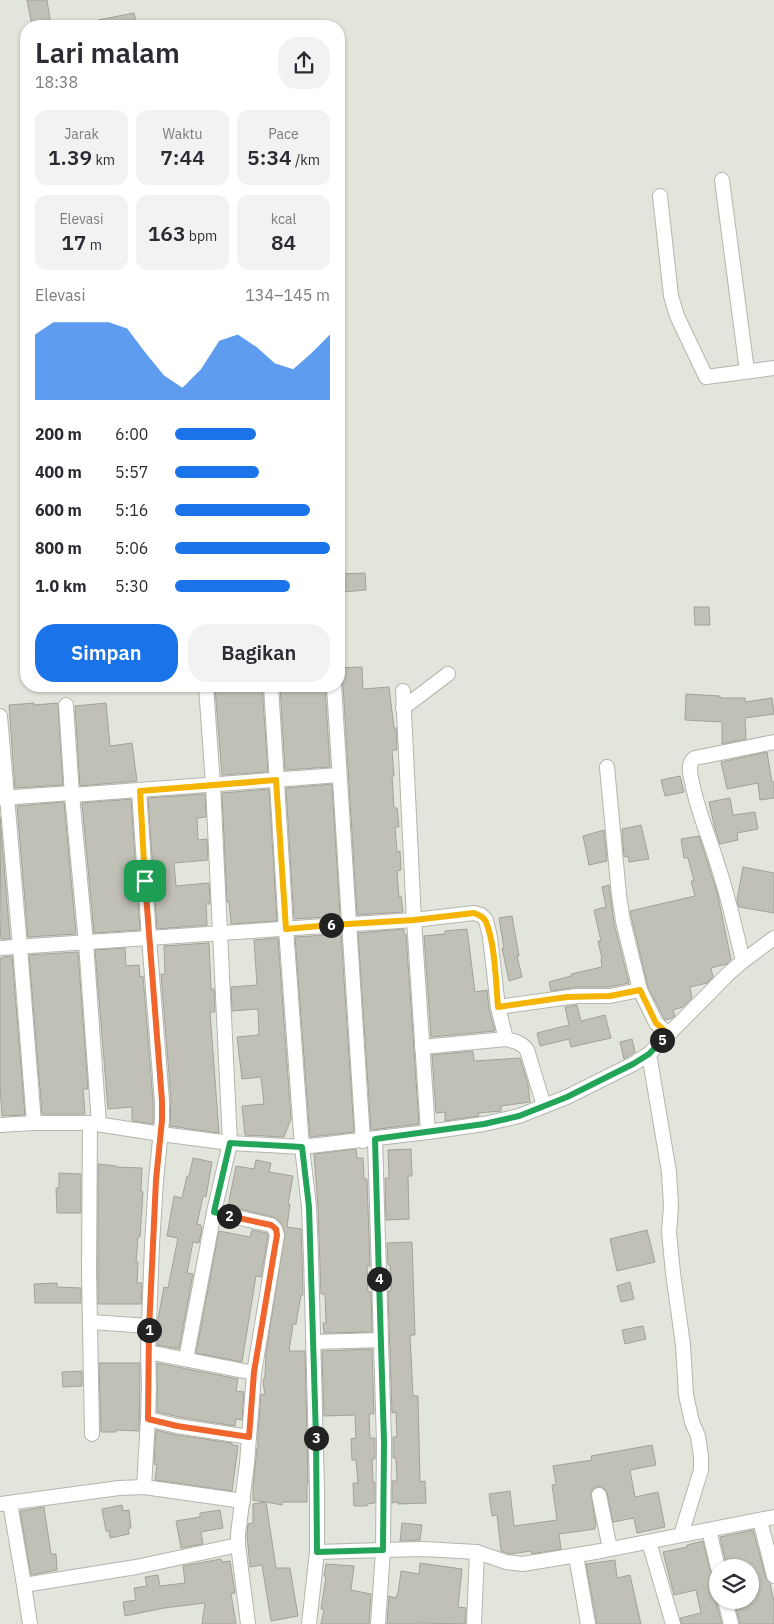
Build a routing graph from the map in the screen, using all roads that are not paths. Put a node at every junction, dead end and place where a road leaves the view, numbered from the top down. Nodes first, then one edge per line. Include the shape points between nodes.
1 (722, 180) dead end
2 (660, 196) dead end
3 (774, 368) edge
4 (746, 371) junction
5 (448, 674) dead end
6 (403, 691) dead end
7 (206, 692) edge
8 (270, 692) edge
9 (334, 692) edge
10 (66, 705) dead end
11 (403, 708) junction
12 (0, 716) edge
13 (774, 742) edge
14 (607, 768) dead end
15 (339, 775) junction
16 (276, 780) junction
17 (212, 785) junction
18 (140, 791) junction
19 (72, 794) junction
20 (4, 797) edge
21 (414, 920) junction
22 (349, 925) junction
23 (286, 929) junction
24 (220, 934) junction
25 (149, 938) junction
26 (774, 938) edge
27 (86, 943) junction
28 (20, 946) junction
29 (0, 948) edge
30 (743, 961) junction
31 (640, 990) junction
32 (498, 1007) junction
33 (668, 1034) junction
34 (506, 1039) junction
35 (422, 1047) junction
36 (649, 1054) junction
37 (544, 1106) junction
38 (34, 1123) junction
39 (94, 1124) junction
40 (0, 1125) edge
41 (428, 1132) junction
42 (161, 1134) junction
43 (369, 1140) junction
44 (230, 1143) junction
45 (302, 1147) junction
46 (214, 1212) junction
47 (91, 1322) junction
48 (149, 1326) junction
49 (381, 1340) junction
50 (314, 1342) junction
51 (148, 1352) junction
52 (186, 1359) junction
53 (254, 1372) junction
54 (148, 1419) junction
55 (92, 1434) dead end
56 (249, 1437) junction
57 (144, 1486) junction
58 (599, 1494) dead end
59 (243, 1501) junction
60 (5, 1503) edge
61 (774, 1517) edge
62 (760, 1520) junction
63 (709, 1530) junction
64 (681, 1536) junction
65 (649, 1542) junction
66 (238, 1545) junction
67 (610, 1549) junction
68 (383, 1550) junction
69 (317, 1552) junction
70 (477, 1552) junction
71 (576, 1556) junction
72 (716, 1559) edge
73 (774, 1576) edge
74 (24, 1585) junction
75 (727, 1609) edge
76 (30, 1624) edge
77 (248, 1624) edge
78 (309, 1624) edge
79 (378, 1624) edge
80 (474, 1624) edge
81 (588, 1624) edge
82 (673, 1624) edge
83 (731, 1624) edge

1 - 4 street
2 - 4 street via 671,296 706,377
3 - 4 street
5 - 11 street
6 - 11 street
7 - 17 street
8 - 16 street
9 - 15 street
10 - 19 street
11 - 21 street
12 - 20 street
13 - 30 street via 695,758 690,764 698,808 723,883
14 - 31 street via 623,921
15 - 16 street
15 - 22 street
16 - 17 street
16 - 23 street
17 - 18 street
17 - 24 street
18 - 19 street
18 - 25 street
19 - 20 street
19 - 27 street
20 - 28 street
21 - 22 street
21 - 32 street via 474,913 486,920 494,959
21 - 35 street
22 - 23 street
22 - 43 street
23 - 24 street
23 - 45 street
24 - 25 street
24 - 44 street
25 - 27 street
25 - 42 street via 162,1082
26 - 30 street
27 - 28 street
27 - 39 street
28 - 29 street
28 - 38 street
30 - 33 street
31 - 32 street
31 - 33 street via 656,1023
32 - 34 street
33 - 36 street
34 - 35 street
34 - 37 street via 523,1045 527,1050
35 - 41 street
36 - 37 street via 627,1068
36 - 64 street via 669,1172 669,1232 686,1395 701,1456 701,1470
37 - 41 street via 484,1124
38 - 39 street
38 - 40 street
39 - 42 street
39 - 47 street via 89,1272
41 - 43 street
42 - 44 street
42 - 48 street
43 - 45 street
43 - 49 street
44 - 45 street
44 - 46 street
45 - 50 street via 309,1207
46 - 52 street
46 - 53 street via 271,1225 276,1229 276,1247
47 - 48 street
47 - 55 street
48 - 51 street
49 - 50 street
49 - 68 street
50 - 69 street
51 - 52 street
51 - 54 street
52 - 53 street
53 - 56 street
54 - 56 street
54 - 57 street
56 - 59 street
57 - 59 street
57 - 60 street
58 - 67 street
59 - 66 street
60 - 74 street
61 - 62 street
62 - 63 street
62 - 73 street
63 - 64 street
63 - 72 street
64 - 65 street
65 - 67 street
65 - 82 street
66 - 74 street
66 - 77 street
67 - 71 street
68 - 69 street
68 - 70 street
68 - 79 street
69 - 78 street
70 - 71 street via 512,1564
70 - 80 street
71 - 81 street
74 - 76 street
75 - 83 street

